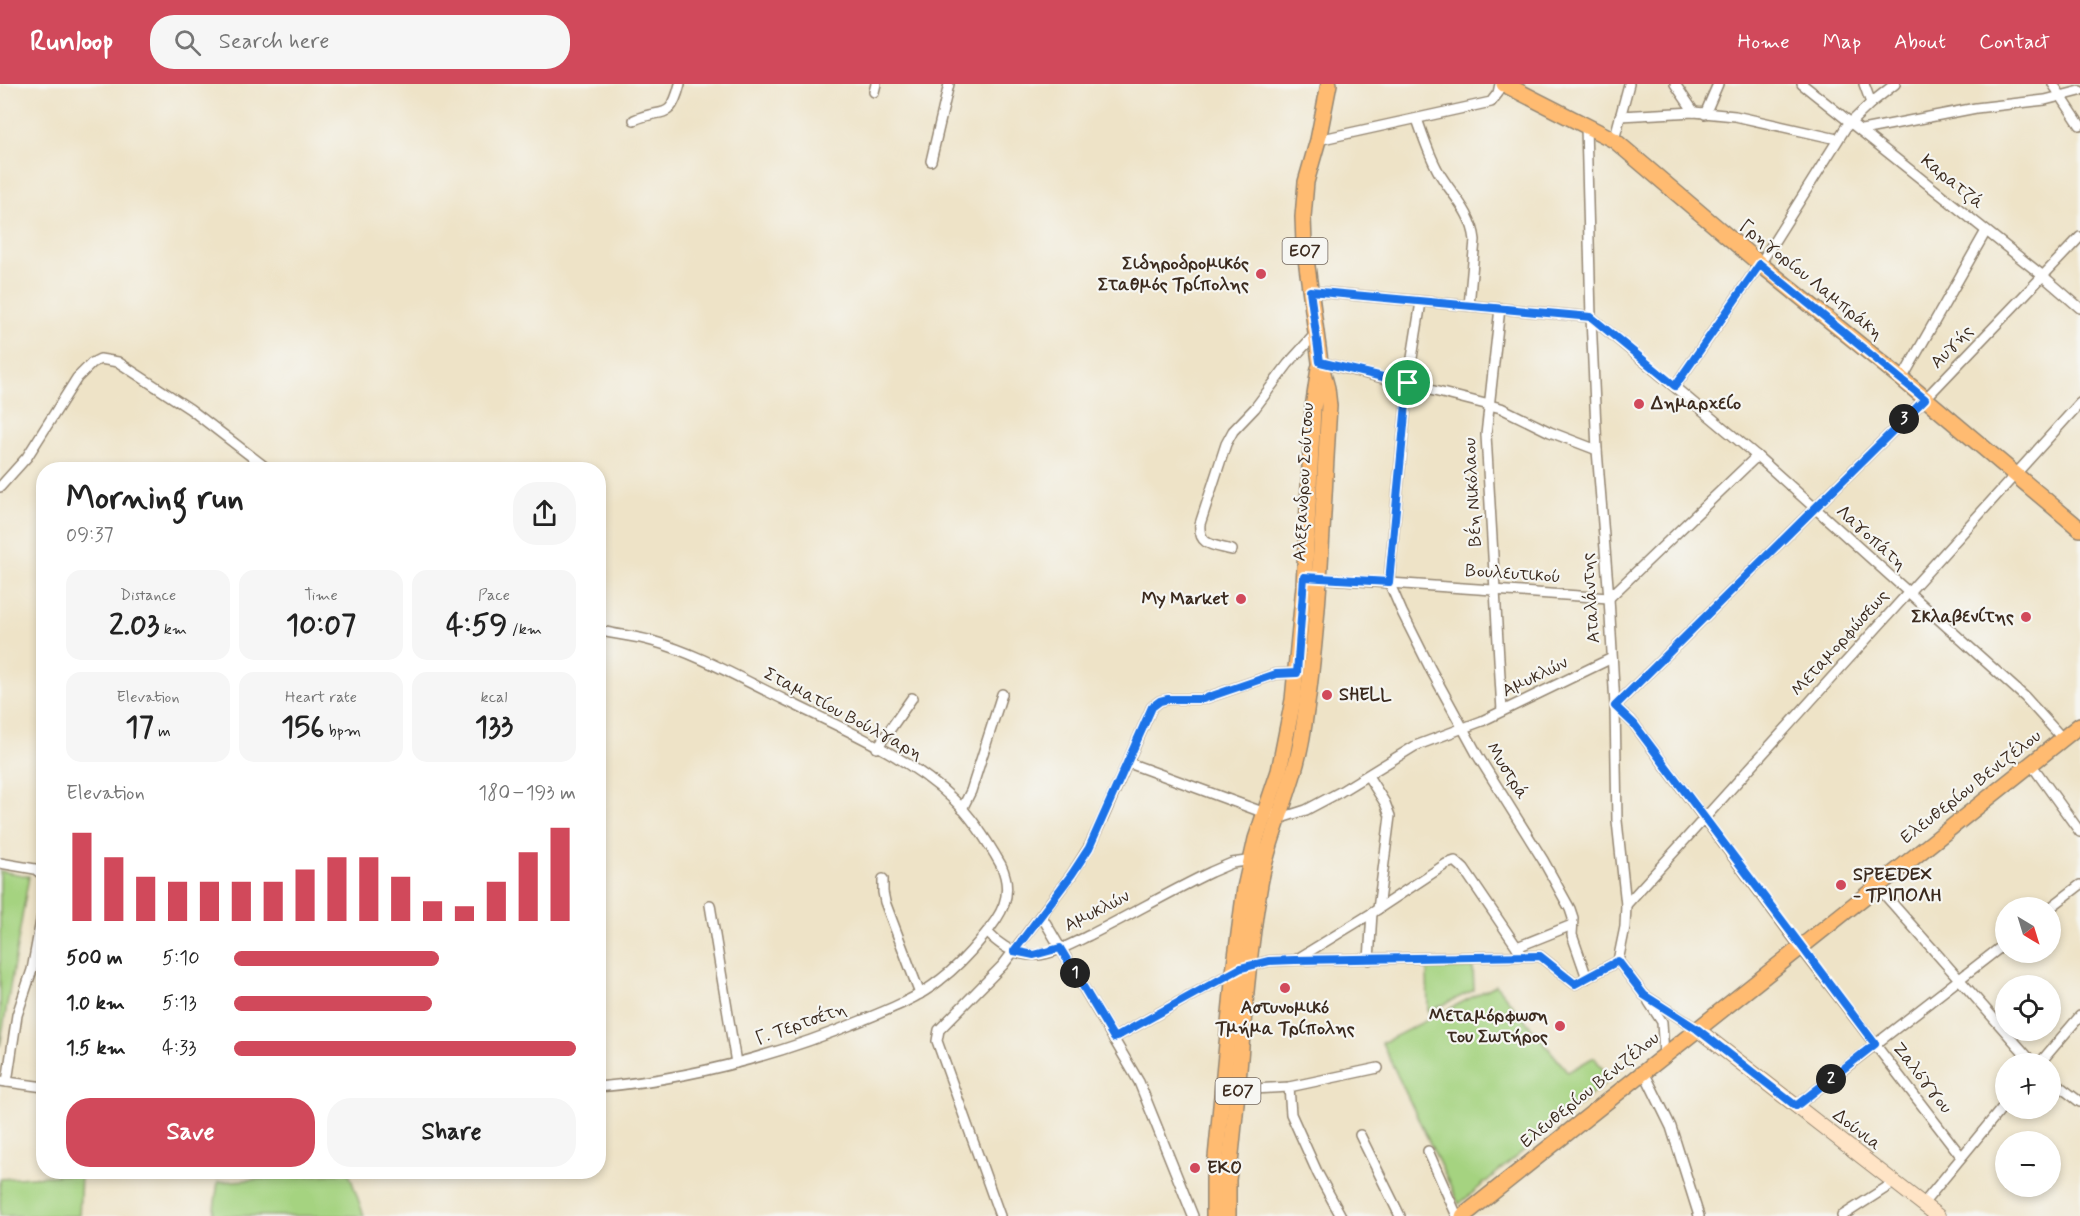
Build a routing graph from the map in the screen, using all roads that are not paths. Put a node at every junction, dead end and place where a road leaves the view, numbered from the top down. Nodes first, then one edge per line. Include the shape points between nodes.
1 (680, 84) edge
2 (949, 84) edge
3 (1329, 84) edge
4 (1340, 84) edge
5 (1502, 84) edge
6 (1629, 84) edge
7 (1675, 84) edge
8 (1718, 84) edge
9 (1802, 84) edge
10 (1864, 84) edge
11 (1895, 84) edge
12 (2053, 84) edge
13 (2080, 91) edge
14 (2060, 97) junction
15 (1871, 103) junction
16 (1694, 112) junction
17 (1705, 114) junction
18 (1620, 116) junction
19 (1417, 119) junction
20 (634, 120) dead end
21 (1850, 121) junction
22 (2080, 125) edge
23 (1586, 126) junction
24 (1862, 130) junction
25 (1837, 139) junction
26 (1318, 140) junction
27 (1614, 140) junction
28 (931, 161) dead end
29 (1986, 231) junction
30 (2080, 237) edge
31 (1760, 264) junction
32 (2043, 276) junction
33 (1310, 291) junction
34 (1421, 302) junction
35 (1468, 306) junction
36 (1500, 308) junction
37 (2080, 308) edge
38 (1591, 317) junction
39 (1316, 333) junction
40 (1320, 362) junction
41 (1902, 379) junction
42 (1408, 383) junction
43 (1675, 386) junction
44 (1925, 399) junction
45 (2080, 403) edge
46 (1489, 405) junction
47 (1597, 450) junction
48 (1757, 456) junction
49 (259, 462) edge
50 (2014, 475) junction
51 (0, 487) edge
52 (1814, 509) junction
53 (2080, 529) edge
54 (1232, 550) dead end
55 (1311, 578) junction
56 (1389, 582) junction
57 (1494, 589) junction
58 (1907, 593) junction
59 (1609, 598) junction
60 (606, 632) edge
61 (1612, 658) junction
62 (1297, 673) junction
63 (1002, 694) dead end
64 (912, 698) dead end
65 (1615, 706) junction
66 (1502, 711) junction
67 (2080, 725) edge
68 (1463, 728) junction
69 (2063, 739) junction
70 (878, 747) junction
71 (1129, 762) junction
72 (2031, 764) junction
73 (1368, 776) junction
74 (962, 809) junction
75 (1272, 815) junction
76 (1705, 820) junction
77 (2080, 832) edge
78 (1258, 861) junction
79 (0, 863) edge
80 (36, 870) edge
81 (884, 879) dead end
82 (2080, 885) edge
83 (1877, 886) junction
84 (2061, 900) edge
85 (710, 905) dead end
86 (1626, 905) junction
87 (1375, 911) junction
88 (1041, 915) junction
89 (1572, 925) junction
90 (987, 932) junction
91 (1517, 947) junction
92 (1800, 947) junction
93 (36, 948) edge
94 (1060, 948) junction
95 (1014, 951) junction
96 (1995, 952) edge
97 (1523, 956) junction
98 (1295, 960) junction
99 (1369, 960) junction
100 (1618, 961) junction
101 (1249, 965) junction
102 (1234, 972) junction
103 (1587, 978) junction
104 (1960, 979) junction
105 (920, 994) junction
106 (1644, 995) junction
107 (2080, 1016) edge
108 (1697, 1029) junction
109 (1114, 1038) junction
110 (1875, 1044) junction
111 (2026, 1053) edge
112 (2046, 1053) edge
113 (1664, 1056) junction
114 (736, 1063) junction
115 (1378, 1068) dead end
116 (1644, 1072) junction
117 (4, 1081) edge
118 (36, 1086) edge
119 (606, 1086) edge
120 (1289, 1087) junction
121 (2061, 1087) edge
122 (1238, 1090) junction
123 (2080, 1102) edge
124 (1796, 1106) junction
125 (1995, 1116) edge
126 (1360, 1135) dead end
127 (1428, 1150) dead end
128 (1961, 1156) junction
129 (1895, 1182) junction
130 (1923, 1204) junction
131 (1000, 1216) edge
132 (1193, 1216) edge
133 (1214, 1216) edge
134 (1228, 1216) edge
135 (1341, 1216) edge
136 (1400, 1216) edge
137 (1457, 1216) edge
138 (1463, 1216) edge
139 (1699, 1216) edge
140 (1842, 1216) edge
141 (1938, 1216) edge

1 - 20 street via 668,111
2 - 28 street
3 - 26 main road, Αλεξανδρου Σούτσου / ΕΟ7
4 - 26 main road, Αλεξανδρου Σούτσου / ΕΟ7
5 - 19 street via 1491,102
5 - 23 main road, Γρηγορίου Λαμπράκη
6 - 18 street
7 - 16 street
8 - 17 street
9 - 21 street, Καρατζά
10 - 15 street
11 - 15 street
12 - 14 street
13 - 14 street
14 - 22 street
14 - 24 street
15 - 21 street
16 - 17 street
16 - 18 street
17 - 25 street via 1735,116
18 - 27 street
19 - 26 street
19 - 35 street via 1438,171 1474,229
21 - 24 street, Καρατζά
21 - 25 street
23 - 27 main road, Γρηγορίου Λαμπράκη
23 - 38 street, Αταλάντης
24 - 29 street, Καρατζά
25 - 31 street
26 - 33 main road, Αλεξανδρου Σούτσου / ΕΟ7 via 1303,199
27 - 31 main road, Γρηγορίου Λαμπράκη
29 - 32 street, Καρατζά
29 - 41 street
30 - 32 street, Αυγής
31 - 41 main road, Γρηγορίου Λαμπράκη
31 - 43 street
32 - 37 street, Καρατζά
32 - 44 street, Αυγής
33 - 34 street
33 - 39 main road, Αλεξανδρου Σούτσου / ΕΟ7
34 - 35 street
34 - 42 street
35 - 36 street
36 - 38 street
36 - 46 street, Βέη Νικόλαου
38 - 43 street, Λαγοπάτη
38 - 47 street, Αταλάντης
39 - 40 main road, Αλεξανδρου Σούτσου / ΕΟ7
39 - 54 street via 1256,408 1236,426 1226,444 1199,534 1203,541
40 - 42 street
40 - 55 main road, Αλεξανδρου Σούτσου / ΕΟ7 via 1313,418
41 - 44 main road, Γρηγορίου Λαμπράκη
42 - 46 street
42 - 56 street
43 - 48 street, Λαγοπάτη
44 - 50 main road, Γρηγορίου Λαμπράκη
44 - 52 street, Αυγής
45 - 50 street, Μεταμορφώσεως
46 - 47 street
46 - 57 street, Βέη Νικόλαου via 1486,435
47 - 59 street, Αταλάντης
48 - 52 street, Λαγοπάτη
48 - 59 street
49 - 51 street via 190,409 118,362 100,359 77,378 27,457
50 - 53 main road, Γρηγορίου Λαμπράκη
50 - 58 street, Μεταμορφώσεως
52 - 58 street, Λαγοπάτη
52 - 65 street, Αυγής
55 - 56 street, Βουλευτικού
55 - 62 main road, Αλεξανδρου Σούτσου / ΕΟ7
55 - 75 main road, Αλεξανδρου Σούτσου / ΕΟ7 via 1308,690 1302,739 1293,777
56 - 57 street, Βουλευτικού
56 - 68 street, Μυστρά
57 - 59 street, Βουλευτικού
57 - 66 street, Βέη Νικόλαου
58 - 69 street, Λαγοπάτη via 2025,697
58 - 76 street, Μεταμορφώσεως
59 - 61 street, Αταλάντης
60 - 70 street, Σταματίου Βούλγαρη via 651,640 705,660
61 - 65 street, Αταλάντης
61 - 66 street, Αμυκλών
62 - 71 street via 1276,674 1203,699 1160,701 1152,707
62 - 75 main road, Αλεξανδρου Σούτσου / ΕΟ7
63 - 74 street
64 - 70 street
65 - 76 street, Ζαλόγγου via 1634,724
65 - 86 street, Αταλάντης via 1617,821
66 - 68 street, Αμυκλών
67 - 69 main road, Ελευθερίου Βενιζέλου
68 - 73 street, Αμυκλών via 1415,746
68 - 89 street, Μυστρά via 1558,886 1572,914
69 - 72 main road, Ελευθερίου Βενιζέλου
70 - 74 street, Σταματίου Βούλγαρη via 934,784
71 - 75 street
71 - 88 street via 1089,848
72 - 77 street
72 - 83 main road, Ελευθερίου Βενιζέλου
73 - 75 street, Αμυκλών via 1306,810 1291,816
73 - 87 street via 1390,816
74 - 90 street, Σταματίου Βούλγαρη via 992,850 1007,881 1005,906
75 - 78 main road, Αλεξανδρου Σούτσου / ΕΟ7
76 - 86 street, Μεταμορφώσεως
76 - 92 street, Ζαλόγγου
78 - 94 street, Αμυκλών via 1232,863 1204,875
78 - 101 main road, Αλεξανδρου Σούτσου / ΕΟ7 via 1259,889
78 - 102 main road, Αλεξανδρου Σούτσου / ΕΟ7
79 - 80 street
81 - 105 street via 885,902
82 - 84 street
83 - 92 main road, Ελευθερίου Βενιζέλου
83 - 104 street
85 - 114 street
86 - 100 street, Αταλάντης
87 - 91 street via 1455,861
87 - 98 street
87 - 99 street
88 - 94 street
88 - 95 street
89 - 91 street
89 - 103 street, Μυστρά
90 - 95 street
90 - 105 street, Γ. Τερτσέτη via 958,965
91 - 97 street
92 - 108 main road, Ελευθερίου Βενιζέλου
92 - 110 street, Ζαλόγγου
93 - 117 street
94 - 95 street, Αμυκλών via 1034,955
94 - 109 street
95 - 131 street via 937,1035
96 - 104 street
97 - 99 street
97 - 103 street via 1540,956 1575,984
98 - 99 street
98 - 101 street
100 - 103 street
100 - 106 street
101 - 102 street
101 - 122 main road, Αλεξανδρου Σούτσου / ΕΟ7
102 - 109 street
102 - 133 main road, Αλεξανδρου Σούτσου / ΕΟ7 via 1214,1178
104 - 110 street
104 - 111 street
105 - 114 street, Γ. Τερτσέτη via 817,1040
106 - 108 street
106 - 113 street via 1662,1022
107 - 112 street
108 - 113 main road, Ελευθερίου Βενιζέλου
108 - 124 street, Δούνια
109 - 132 street via 1147,1099
110 - 124 street
110 - 128 street, Ζαλόγγου
113 - 116 main road, Ελευθερίου Βενιζέλου
114 - 119 street, Γ. Τερτσέτη
115 - 120 street
116 - 138 main road, Ελευθερίου Βενιζέλου
116 - 139 street via 1671,1127
117 - 118 street
120 - 122 street
120 - 135 street via 1291,1114
121 - 123 street
122 - 134 main road, Αλεξανδρου Σούτσου / ΕΟ7
124 - 129 street, Δούνια
125 - 128 street
126 - 136 street
127 - 137 street
128 - 130 street
129 - 130 street, Δούνια
129 - 140 street
130 - 141 street, Δούνια

